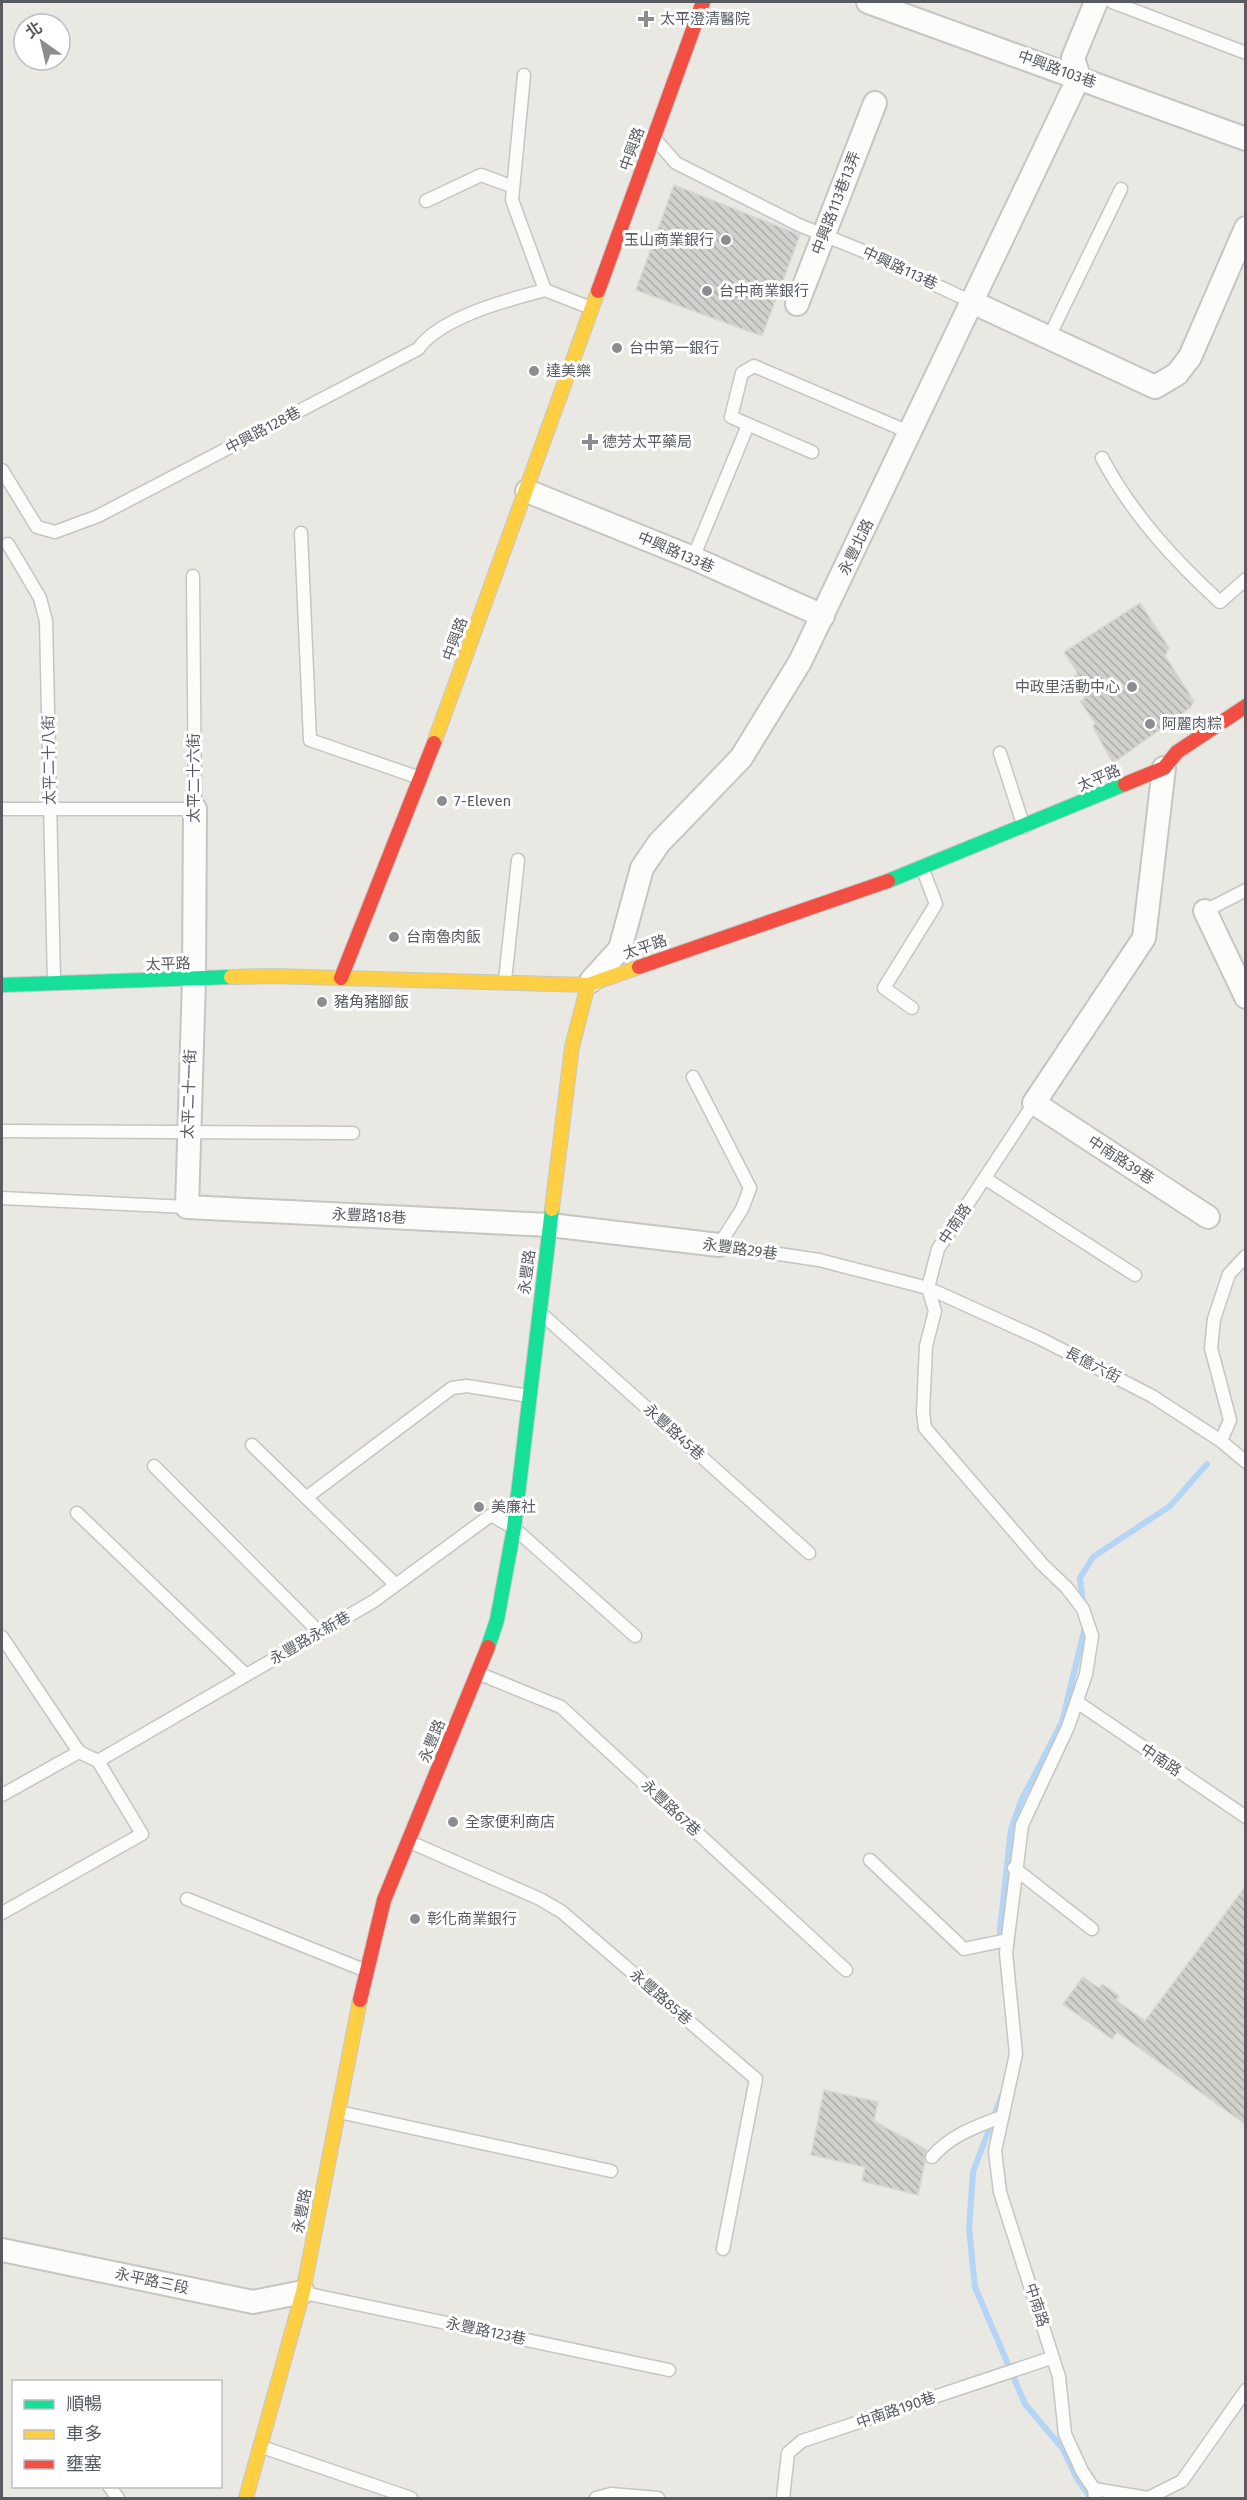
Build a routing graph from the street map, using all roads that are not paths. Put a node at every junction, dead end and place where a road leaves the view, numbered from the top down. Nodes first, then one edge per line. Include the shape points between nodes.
1 (703, 2) edge
2 (868, 2) edge
3 (1096, 2) edge
4 (1112, 2) edge
5 (1245, 53) edge
6 (524, 75) dead end
7 (1079, 77) junction
8 (875, 103) dead end
9 (653, 137) junction
10 (1245, 139) edge
11 (511, 186) junction
12 (1121, 189) dead end
13 (426, 201) dead end
14 (1245, 228) edge
15 (824, 234) junction
16 (544, 290) junction
17 (972, 302) junction
18 (797, 304) dead end
19 (592, 308) junction
20 (1049, 337) junction
21 (748, 424) junction
22 (911, 433) junction
23 (812, 452) dead end
24 (1102, 458) dead end
25 (2, 470) edge
26 (527, 491) junction
27 (301, 533) dead end
28 (8, 544) dead end
29 (693, 558) junction
30 (193, 576) dead end
31 (1245, 579) edge
32 (823, 616) junction
33 (1245, 706) edge
34 (1000, 753) dead end
35 (1164, 768) junction
36 (421, 779) junction
37 (2, 809) edge
38 (195, 809) junction
39 (50, 810) junction
40 (1024, 828) junction
41 (518, 860) dead end
42 (923, 869) junction
43 (1245, 890) edge
44 (1205, 912) joint
45 (341, 978) junction
46 (194, 980) junction
47 (505, 982) junction
48 (2, 985) edge
49 (54, 985) junction
50 (588, 985) junction
51 (1245, 997) edge
52 (912, 1008) dead end
53 (693, 1077) dead end
54 (1034, 1103) junction
55 (2, 1131) edge
56 (188, 1132) junction
57 (353, 1133) dead end
58 (986, 1179) junction
59 (2, 1198) edge
60 (187, 1208) junction
61 (1208, 1217) dead end
62 (550, 1226) junction
63 (719, 1245) junction
64 (1245, 1256) edge
65 (1135, 1275) dead end
66 (928, 1288) junction
67 (539, 1311) junction
68 (530, 1396) junction
69 (1221, 1441) junction
70 (252, 1444) dead end
71 (1245, 1462) edge
72 (154, 1466) dead end
73 (306, 1497) junction
74 (77, 1513) dead end
75 (514, 1528) junction
76 (809, 1553) dead end
77 (395, 1584) junction
78 (320, 1633) junction
79 (635, 1636) dead end
80 (2, 1637) edge
81 (479, 1674) junction
82 (246, 1675) junction
83 (1077, 1702) junction
84 (79, 1752) junction
85 (98, 1761) junction
86 (2, 1794) edge
87 (1245, 1817) edge
88 (409, 1842) junction
89 (870, 1860) dead end
90 (1014, 1868) junction
91 (187, 1899) dead end
92 (2, 1913) edge
93 (1092, 1929) dead end
94 (1007, 1940) junction
95 (846, 1970) dead end
96 (366, 1971) junction
97 (338, 2111) junction
98 (1001, 2117) junction
99 (932, 2157) dead end
100 (611, 2170) dead end
101 (723, 2249) dead end
102 (2, 2250) edge
103 (303, 2292) junction
104 (1051, 2358) junction
105 (669, 2370) dead end
106 (1245, 2390) edge
107 (261, 2446) junction
108 (1094, 2494) edge
109 (246, 2499) edge
110 (411, 2499) edge
111 (596, 2499) edge
112 (658, 2499) edge
113 (783, 2499) edge

1 - 9 street, 中興路
2 - 7 street, 中興路103巷
3 - 7 street via 1073,58
4 - 5 lane
6 - 11 lane
7 - 10 street, 中興路103巷
7 - 17 street, 永豐北路
8 - 15 street, 中興路113巷13弄
9 - 15 lane, 中興路113巷 via 676,163
9 - 19 street, 中興路
11 - 13 lane via 481,175
11 - 16 lane via 512,201
12 - 20 lane
14 - 20 street, 中興路113巷 via 1190,357 1177,374 1155,387
15 - 17 lane, 中興路113巷
15 - 18 street, 中興路113巷13弄
16 - 19 lane
16 - 25 lane, 中興路128巷 via 440,328 418,349 98,516 55,532 37,527
17 - 20 street, 中興路113巷
17 - 22 street, 永豐北路
19 - 26 street, 中興路
21 - 22 lane via 731,417 742,374 754,366
21 - 23 lane
21 - 29 lane
22 - 32 street, 永豐北路
24 - 31 lane via 1137,517 1220,602
26 - 29 street, 中興路133巷
26 - 36 street, 中興路
27 - 36 lane via 310,740
28 - 39 lane, 太平二十八街 via 40,597 46,621
29 - 32 street, 中興路133巷
30 - 38 lane, 太平二十六街
32 - 50 street, 永豐北路 via 780,698 741,758 658,843 642,868 620,949
33 - 35 street, 太平路 via 1177,752
34 - 40 lane
35 - 40 street, 太平路
35 - 54 street, 中南路 via 1144,938
36 - 45 street, 中興路
37 - 39 lane
38 - 39 lane
38 - 46 street, 太平二十六街
39 - 49 lane, 太平二十八街
40 - 42 street, 太平路
41 - 47 lane
42 - 50 street, 太平路
42 - 52 lane via 936,904 884,988
43 - 44 lane
44 - 51 street
45 - 46 street, 太平路
45 - 47 street, 太平路
46 - 49 street, 太平路
46 - 56 street, 太平二十一街
47 - 50 street, 太平路
48 - 49 street, 太平路
50 - 62 street, 永豐路 via 572,1047
53 - 63 lane via 750,1188 742,1209
54 - 58 lane, 中南路
54 - 61 street, 中南路39巷
55 - 56 lane
56 - 57 lane
56 - 60 street, 太平二十一街
58 - 65 lane
58 - 66 lane, 中南路 via 938,1249
59 - 60 lane
60 - 62 street, 永豐路18巷
62 - 63 street, 永豐路29巷
62 - 67 street, 永豐路
63 - 66 lane, 永豐路29巷 via 819,1260
64 - 69 lane via 1229,1274 1214,1319 1211,1348 1230,1420
66 - 69 lane, 長億六街 via 1095,1365
66 - 83 lane, 中南路 via 935,1311 926,1346 925,1428 1083,1609 1092,1636
67 - 68 street, 永豐路
67 - 76 lane, 永豐路45巷
68 - 73 lane via 467,1386 453,1388
68 - 75 street, 永豐路
69 - 71 lane, 長億六街
70 - 73 lane
72 - 78 lane
73 - 77 lane
74 - 82 lane
75 - 77 lane, 永豐路永新巷 via 491,1515
75 - 79 lane
75 - 81 street, 永豐路 via 497,1620
77 - 78 lane, 永豐路永新巷
78 - 82 lane, 永豐路永新巷
80 - 84 lane
81 - 88 street, 永豐路
81 - 95 lane, 永豐路67巷 via 561,1707
82 - 85 lane, 永豐路永新巷
83 - 87 lane, 中南路
83 - 90 lane, 中南路 via 1022,1825
84 - 85 lane
84 - 86 lane
85 - 92 lane via 142,1834
88 - 96 street, 永豐路 via 384,1900
88 - 101 lane, 永豐路85巷 via 562,1912 756,2079
89 - 94 lane via 964,1949
90 - 93 lane
90 - 94 lane, 中南路
91 - 96 lane
94 - 98 lane, 中南路 via 1006,1974 1016,2054
96 - 97 street, 永豐路
97 - 100 lane
97 - 103 street, 永豐路
98 - 99 lane via 956,2136
98 - 104 lane, 中南路 via 995,2151 1000,2192
102 - 103 street, 永平路三段 via 253,2302
103 - 105 lane, 永豐路123巷
103 - 107 street, 永豐路
104 - 108 lane, 中南路 via 1059,2378 1065,2434
104 - 113 lane, 中南路190巷 via 802,2441 788,2453
106 - 108 lane, 中南路 via 1182,2481 1148,2498
107 - 109 street, 永豐路
107 - 110 lane
111 - 112 lane via 611,2494

